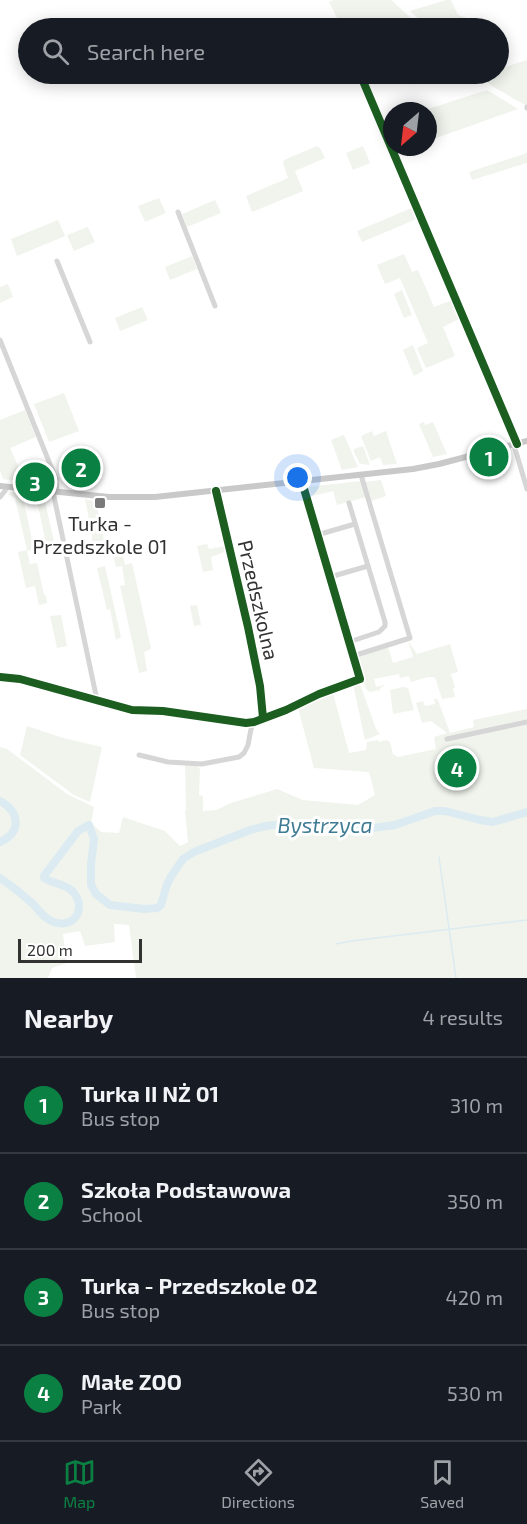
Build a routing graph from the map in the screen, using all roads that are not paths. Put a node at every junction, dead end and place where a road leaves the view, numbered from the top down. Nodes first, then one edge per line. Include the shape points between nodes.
1 (364, 84) edge
2 (178, 212) dead end
3 (57, 261) dead end
4 (215, 306) dead end
5 (0, 340) edge
6 (90, 342) dead end
7 (527, 441) edge
8 (515, 444) junction
9 (361, 475) junction
10 (302, 482) junction
11 (3, 486) edge
12 (527, 489) edge
13 (216, 491) junction
14 (55, 492) junction
15 (0, 497) edge
16 (349, 503) dead end
17 (355, 524) junction
18 (317, 535) junction
19 (368, 566) junction
20 (330, 577) junction
21 (349, 642) junction
22 (353, 656) junction
23 (0, 677) edge
24 (97, 700) junction
25 (263, 718) junction
26 (254, 722) junction
27 (527, 722) edge
28 (447, 739) dead end
29 (139, 755) dead end

1 - 8 street
2 - 4 street
3 - 6 street
5 - 14 street via 56,479
7 - 8 main road
8 - 9 main road via 433,465
8 - 12 street
9 - 10 main road
9 - 22 street via 410,638
10 - 13 main road
10 - 18 street
11 - 14 main road
11 - 15 street via 5,491
13 - 14 main road via 155,498
13 - 25 street, Przedszkolna via 251,639
14 - 24 street
16 - 17 street
17 - 18 street
17 - 19 street
18 - 20 street
19 - 20 street
19 - 21 street via 385,626 379,632
20 - 21 street
21 - 22 street
22 - 25 street via 360,680
23 - 24 street
24 - 26 street via 135,711
25 - 26 street
26 - 29 street via 244,753 239,757 202,764
27 - 28 street

